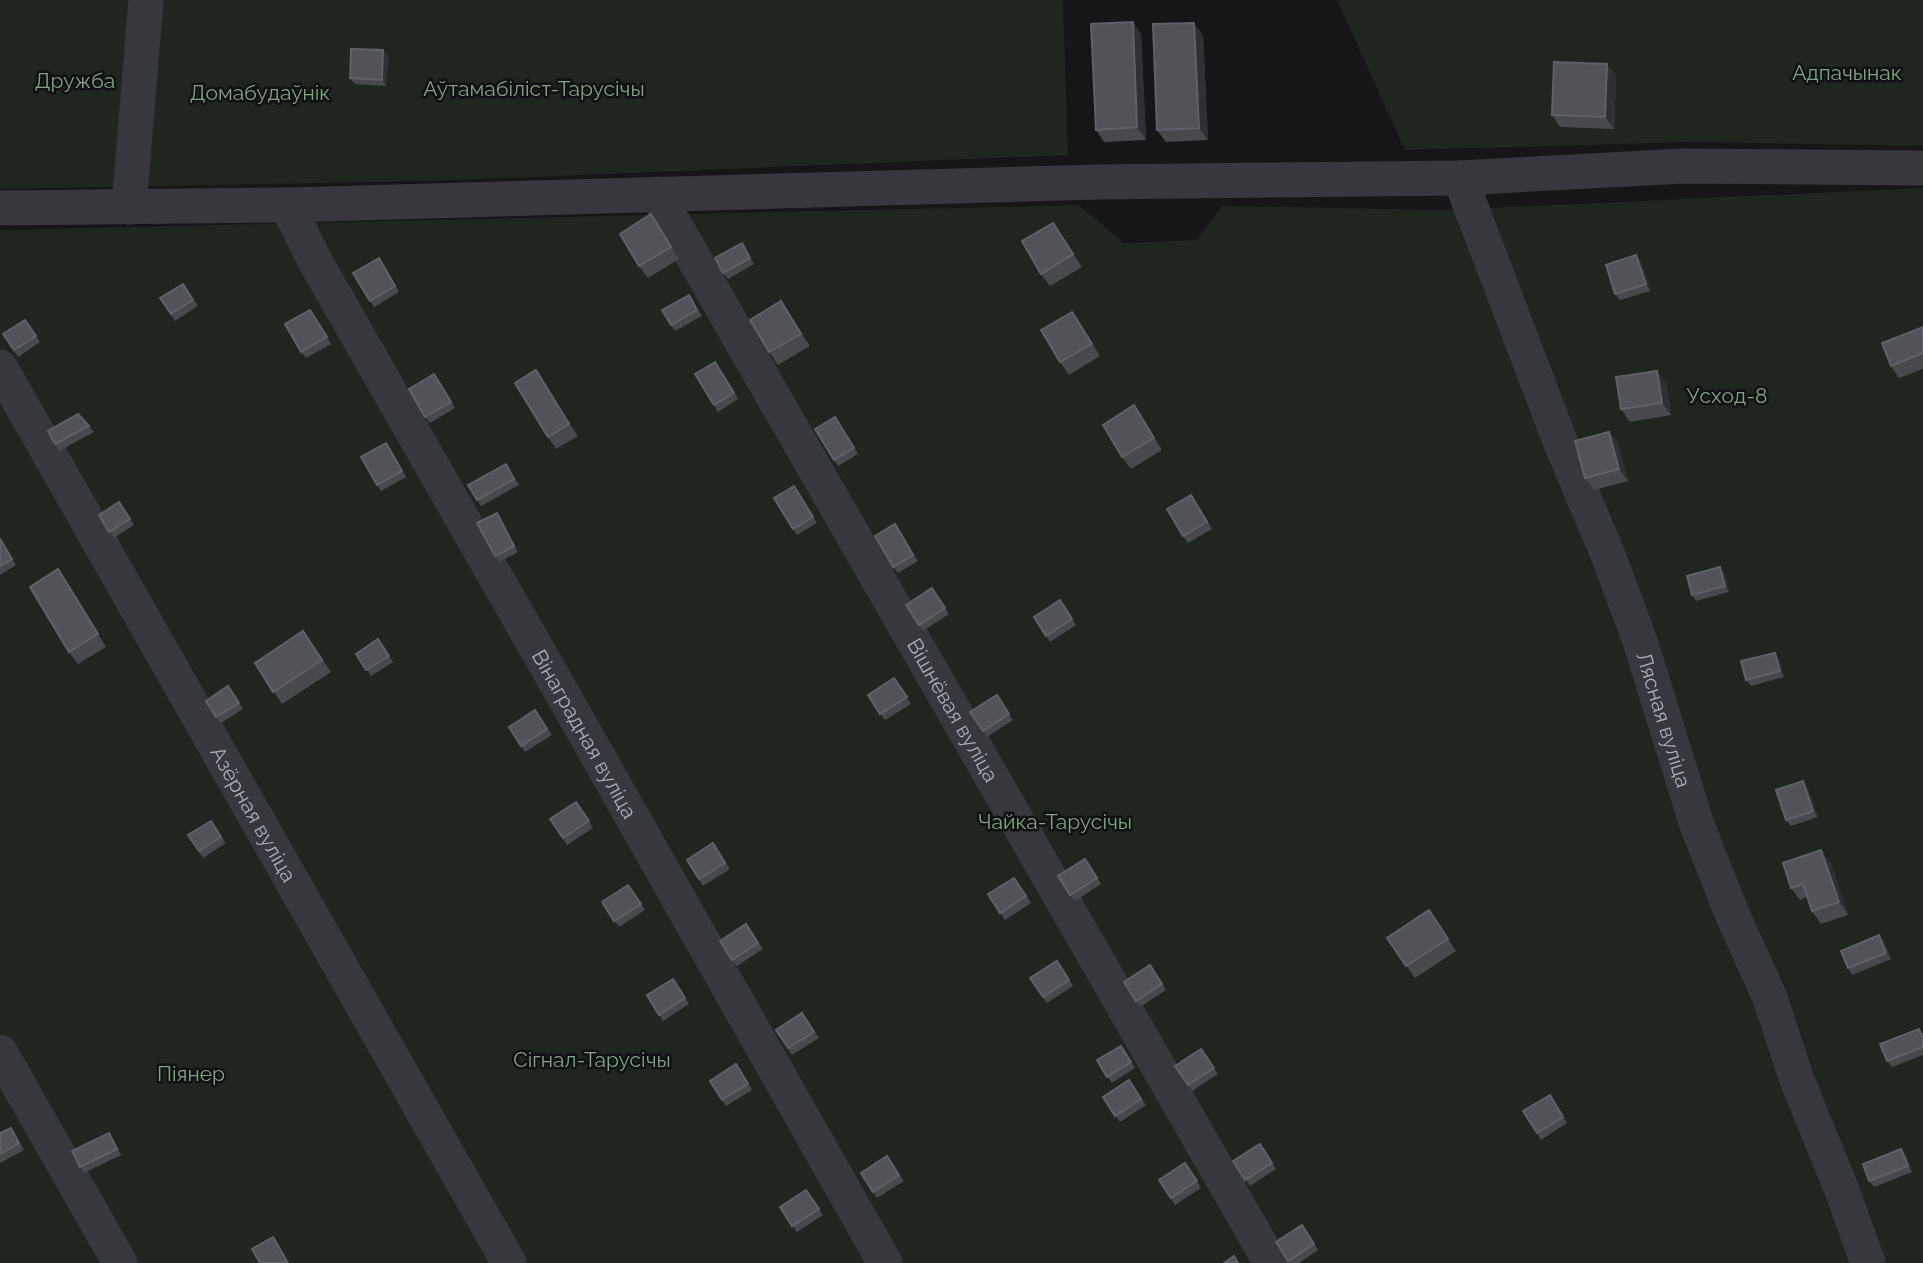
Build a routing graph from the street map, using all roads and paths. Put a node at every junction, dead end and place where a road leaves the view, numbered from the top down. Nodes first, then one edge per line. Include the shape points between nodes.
1 (146, 0) edge
2 (1923, 168) edge
3 (1460, 177) junction
4 (657, 194) junction
5 (287, 205) junction
6 (129, 207) junction
7 (0, 208) edge
8 (0, 367) edge
9 (0, 1052) edge
10 (120, 1263) edge
11 (509, 1263) edge
12 (886, 1263) edge
13 (1271, 1263) edge
14 (1868, 1263) edge

1 - 6 street
2 - 3 street via 1683,166
3 - 4 street
3 - 14 street, Лясная вуліца via 1640,641 1697,825 1770,998
4 - 5 street
4 - 13 street, Вішнёвая вуліца
5 - 6 street
5 - 12 street, Вінаградная вуліца via 314,261
6 - 7 street
8 - 11 street, Азёрная вуліца
9 - 10 street

